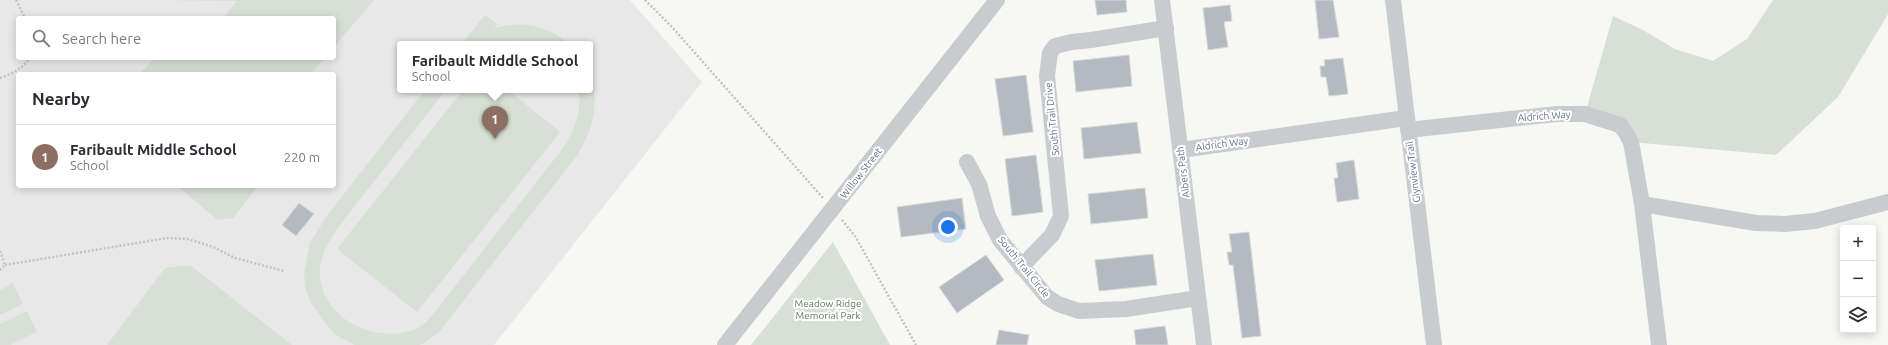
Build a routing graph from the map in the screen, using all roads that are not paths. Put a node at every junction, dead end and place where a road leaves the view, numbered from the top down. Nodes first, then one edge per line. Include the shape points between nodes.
1 (997, 0) edge
2 (1162, 0) edge
3 (1393, 0) edge
4 (1166, 28) junction
5 (1407, 124) junction
6 (1180, 150) junction
7 (967, 162) dead end
8 (1888, 202) edge
9 (1642, 204) junction
10 (1021, 267) junction
11 (1198, 298) junction
12 (725, 345) edge
13 (1204, 345) edge
14 (1434, 345) edge
15 (1659, 345) edge

1 - 12 street, Willow Street
2 - 4 street, Albers Path
3 - 5 street, Glynview Trail
4 - 6 street, Albers Path
4 - 10 street, South Trail Drive via 1072,42 1056,46 1050,53 1047,76 1061,216 1052,235
5 - 6 street, Aldrich Way
5 - 9 street, Aldrich Way via 1585,114 1620,125 1631,142
5 - 14 street, Glynview Trail
6 - 11 street, Albers Path
7 - 10 street, South Trail Circle via 979,184 988,216 1000,240
8 - 9 street via 1815,221 1785,224 1756,222
9 - 15 street, Aldrich Way
10 - 11 street, South Trail Circle via 1047,297 1058,304 1079,311 1126,309
11 - 13 street, Albers Path

